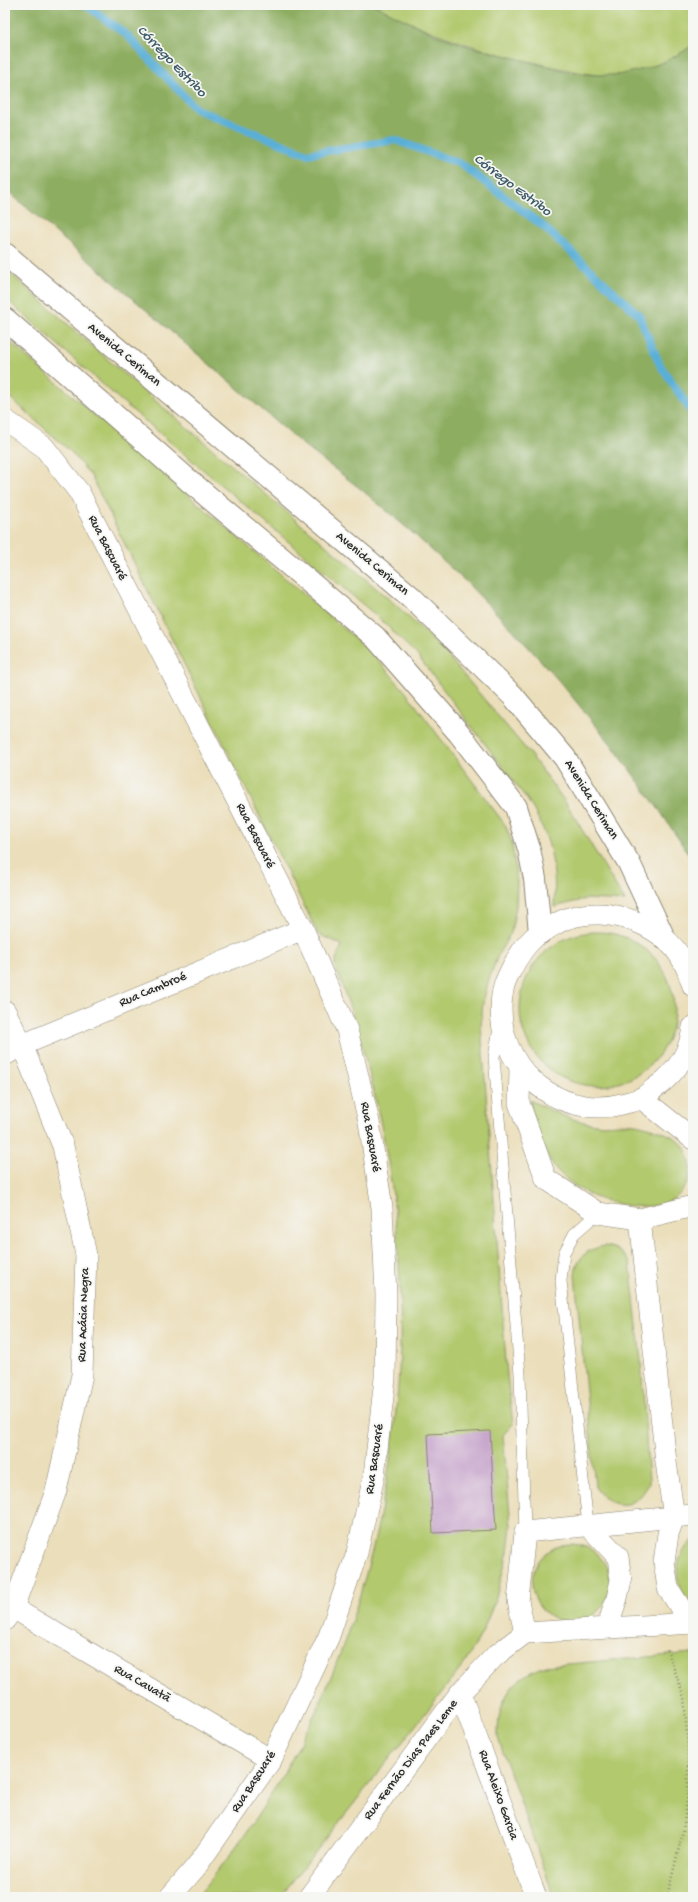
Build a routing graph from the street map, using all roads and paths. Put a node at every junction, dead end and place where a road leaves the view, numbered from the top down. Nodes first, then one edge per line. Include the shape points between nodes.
1 (5, 254) edge
2 (5, 319) edge
3 (5, 420) edge
4 (303, 928) junction
5 (540, 933) junction
6 (664, 938) junction
7 (693, 986) edge
8 (5, 1011) edge
9 (501, 1016) junction
10 (693, 1027) edge
11 (14, 1050) edge
12 (520, 1069) junction
13 (641, 1098) junction
14 (693, 1139) edge
15 (693, 1206) edge
16 (598, 1213) junction
17 (640, 1219) junction
18 (683, 1516) edge
19 (588, 1525) junction
20 (525, 1532) junction
21 (9, 1614) edge
22 (692, 1623) edge
23 (658, 1626) junction
24 (607, 1628) junction
25 (525, 1633) junction
26 (460, 1693) junction
27 (271, 1760) junction
28 (686, 1810) junction
29 (693, 1829) edge
30 (170, 1897) edge
31 (309, 1897) edge
32 (536, 1897) edge
33 (667, 1897) edge

1 - 6 street, Avenida Ceriman via 411,597 513,696 565,758 629,863
2 - 5 street via 386,649 459,733 516,807 535,879
3 - 4 street, Rua Bascuaré via 44,447 79,492
4 - 11 street, Rua Cambroé
4 - 27 street, Rua Bascuaré via 347,1030 369,1122 382,1208 386,1378 374,1476 357,1553 329,1636
5 - 6 street via 570,918 603,913 636,920
5 - 9 street via 518,956 504,984
6 - 7 street via 682,960
8 - 11 street, Rua Acácia Negra
9 - 12 street via 506,1043
9 - 20 lane via 494,1057 520,1374
10 - 13 street via 691,1043 671,1076
11 - 21 street, Rua Acácia Negra via 63,1146 86,1255 82,1375 56,1491
12 - 13 street via 544,1092 575,1105 608,1107
12 - 16 street via 519,1103 546,1179
13 - 14 street
15 - 17 street
16 - 17 street
16 - 19 lane via 574,1234 564,1253 561,1280
17 - 18 street via 666,1462
18 - 19 street
18 - 22 street via 668,1534 664,1562 668,1588
19 - 20 street
19 - 24 street via 618,1557 620,1580
20 - 25 street via 518,1601
21 - 27 street, Rua Cavatã
22 - 23 street
23 - 24 street
23 - 28 path via 684,1697 688,1747
24 - 25 street
25 - 26 street, Rua Fernão Dias Paes Leme via 495,1656
26 - 31 street, Rua Fernão Dias Paes Leme
26 - 32 street, Rua Aleixo Garcia
27 - 30 street, Rua Bascuaré via 196,1867
28 - 29 path
28 - 33 path

